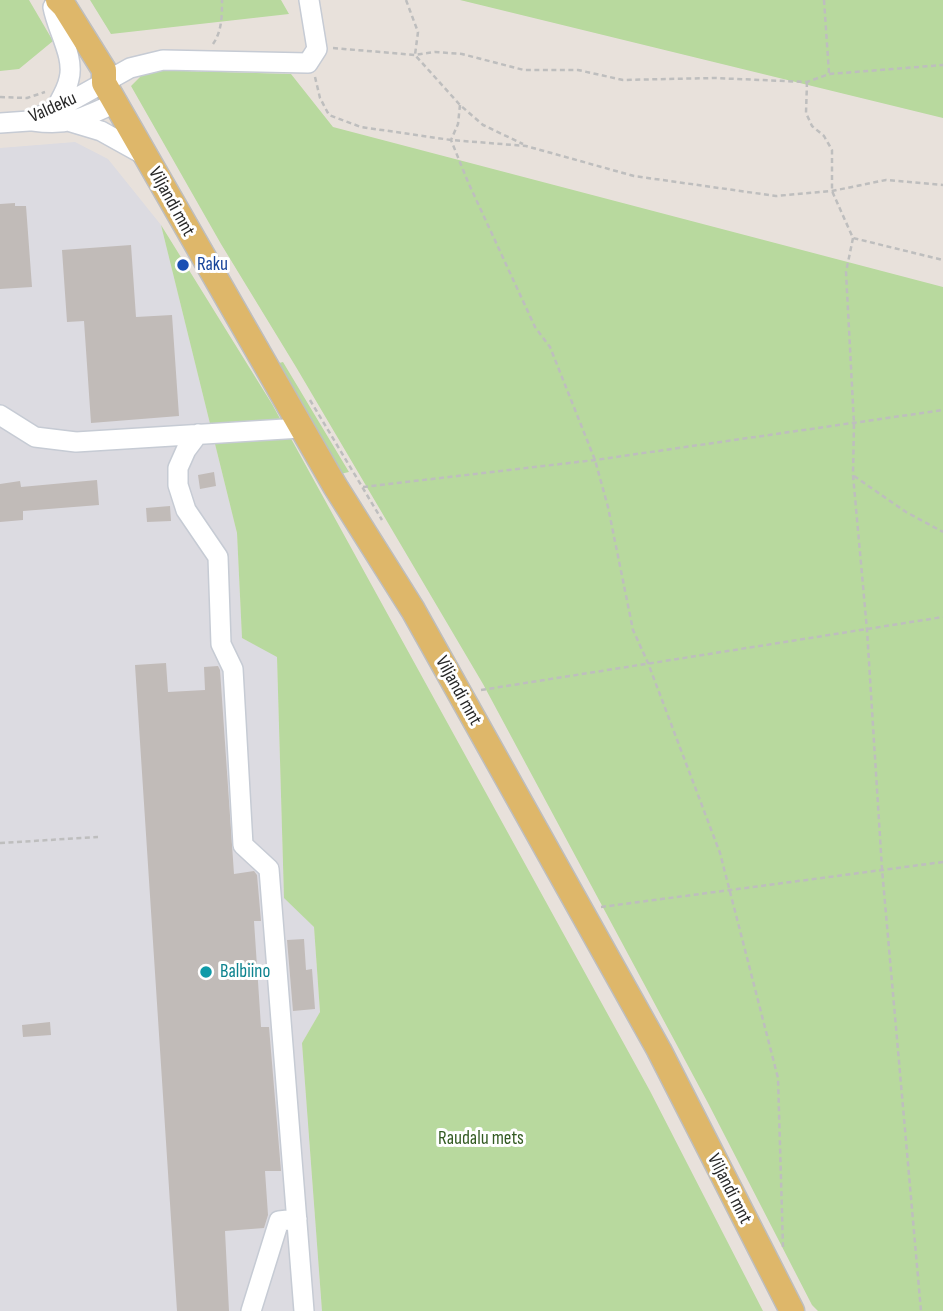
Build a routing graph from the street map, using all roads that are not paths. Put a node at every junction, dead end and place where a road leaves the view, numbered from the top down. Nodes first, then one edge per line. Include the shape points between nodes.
1 (309, 0) edge
2 (53, 3) edge
3 (109, 93) junction
4 (63, 116) junction
5 (0, 123) edge
6 (146, 156) junction
7 (0, 415) edge
8 (302, 428) junction
9 (198, 434) junction
10 (297, 1219) junction
11 (251, 1311) edge
12 (304, 1311) edge
13 (792, 1311) edge

1 - 3 street, Valdeku via 312,56 144,63 130,68
2 - 3 main road, Viljandi mnt via 92,76
2 - 4 street via 56,26 69,57
3 - 4 street, Valdeku
3 - 6 main road, Viljandi mnt
4 - 5 street, Valdeku via 55,124
4 - 6 street
6 - 8 main road, Viljandi mnt
7 - 9 street via 35,436 76,442
8 - 9 street
8 - 13 main road, Viljandi mnt via 413,610 652,1038
9 - 10 street via 178,468 178,485 186,510 218,558 221,644 233,669 243,845 269,869
10 - 11 street via 279,1221
10 - 12 street

